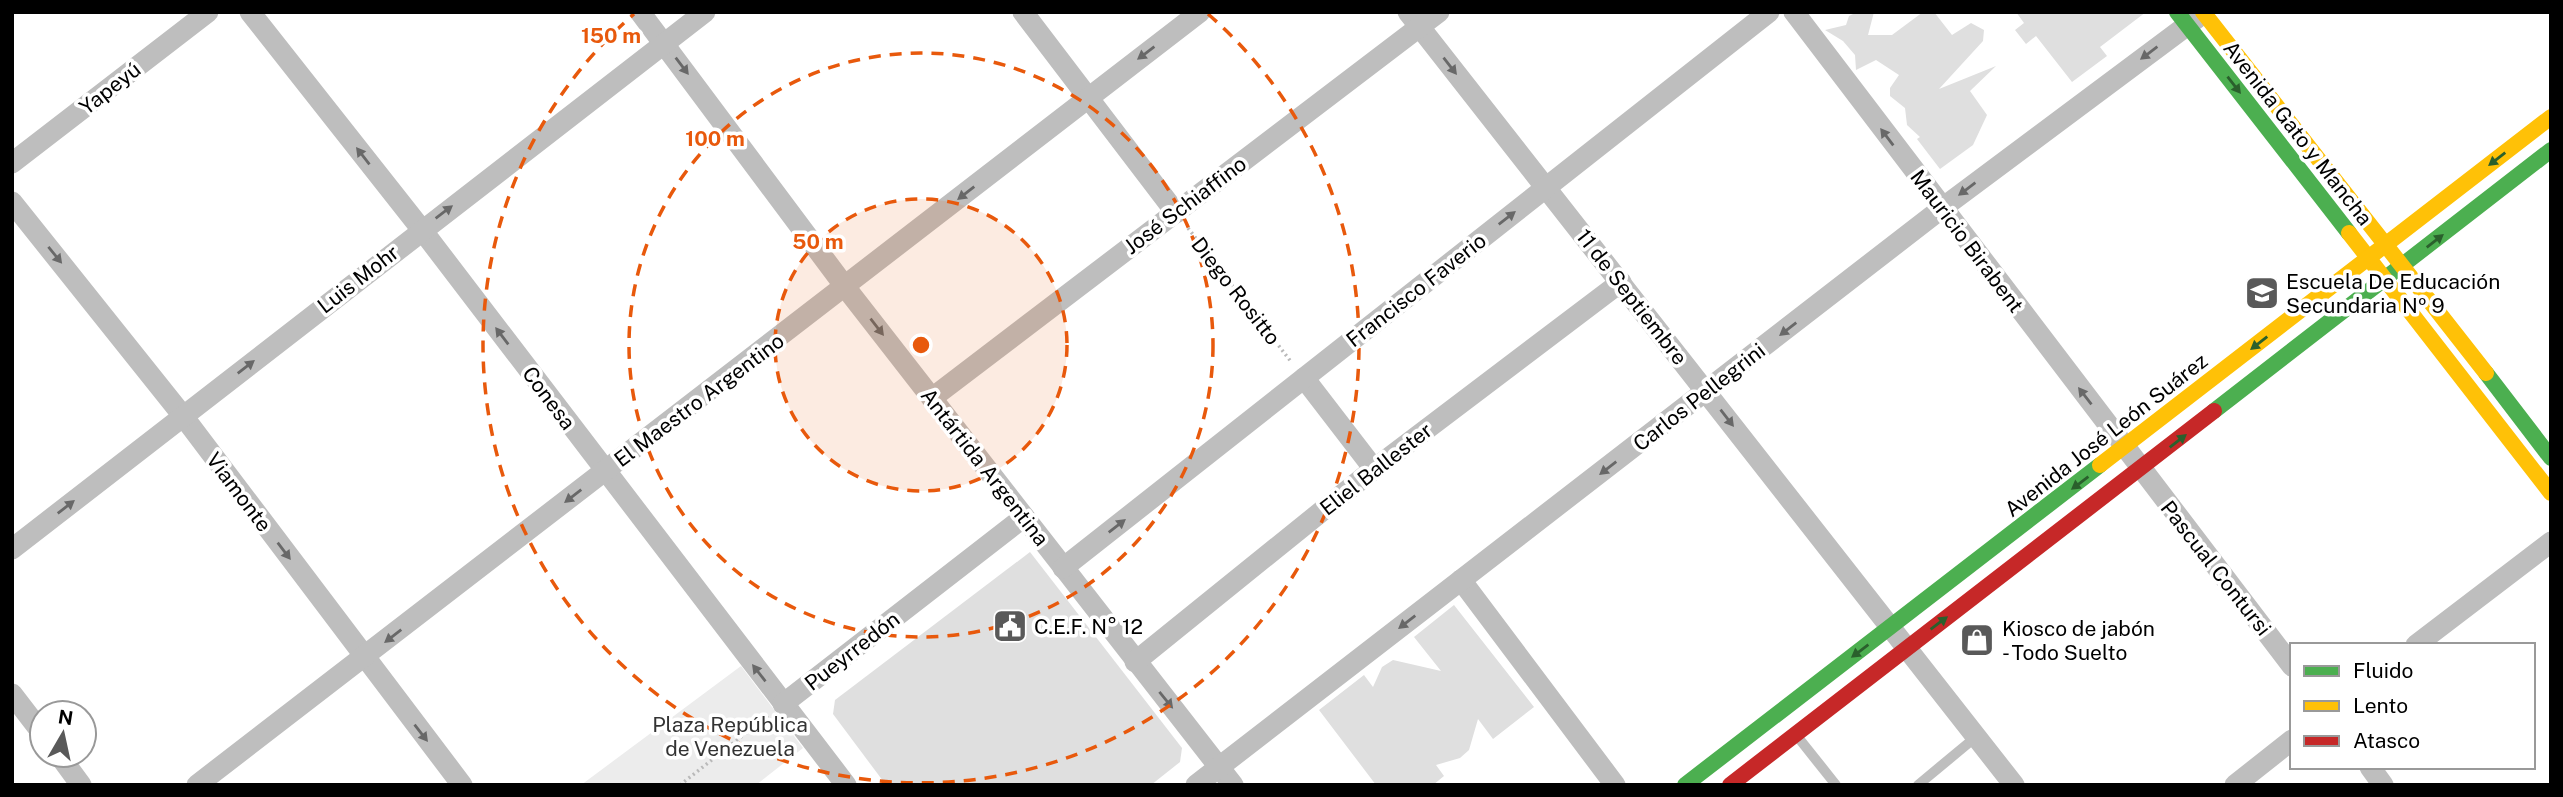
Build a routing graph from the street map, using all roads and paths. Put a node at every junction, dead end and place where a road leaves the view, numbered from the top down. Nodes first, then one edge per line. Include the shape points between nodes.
1 (208, 12) edge
2 (250, 12) edge
3 (640, 12) edge
4 (705, 12) edge
5 (1023, 12) edge
6 (1200, 12) edge
7 (1439, 12) edge
8 (1769, 12) edge
9 (1794, 12) edge
10 (2195, 15) edge
11 (1414, 20) edge
12 (665, 43) junction
13 (1087, 98) junction
14 (2551, 117) edge
15 (2551, 150) edge
16 (12, 163) edge
17 (1546, 188) junction
18 (12, 202) edge
19 (1941, 209) junction
20 (1176, 213) junction
21 (422, 230) junction
22 (2385, 245) junction
23 (2369, 257) junction
24 (2404, 265) junction
25 (2387, 279) junction
26 (1620, 282) junction
27 (846, 288) junction
28 (1304, 378) junction
29 (1707, 392) junction
30 (932, 398) junction
31 (183, 416) junction
32 (2125, 448) junction
33 (2551, 458) edge
34 (1374, 469) junction
35 (2140, 470) junction
36 (604, 472) junction
37 (2551, 493) edge
38 (1024, 517) junction
39 (2551, 542) edge
40 (12, 549) edge
41 (1063, 568) junction
42 (1461, 580) junction
43 (1891, 628) junction
44 (2419, 643) edge
45 (1907, 647) junction
46 (364, 658) junction
47 (1135, 662) junction
48 (2290, 663) edge
49 (12, 694) edge
50 (783, 704) junction
51 (28, 715) edge
52 (1796, 734) junction
53 (1977, 736) junction
54 (2290, 742) edge
55 (1219, 767) junction
56 (69, 769) edge
57 (2371, 769) edge
58 (81, 785) edge
59 (197, 785) edge
60 (462, 785) edge
61 (680, 785) edge
62 (846, 785) edge
63 (1196, 785) edge
64 (1233, 785) edge
65 (1615, 785) edge
66 (1685, 785) edge
67 (1730, 785) edge
68 (1836, 785) edge
69 (1918, 785) edge
70 (2014, 785) edge
71 (2235, 785) edge
72 (2383, 785) edge

1 - 16 street, Yapeyú
21 -> 2 street, Conesa
3 - 12 street, Antártida Argentina
4 - 12 street, Luis Mohr
5 - 13 street
6 -> 13 street, El Maestro Argentino
7 - 11 street, José Schiaffino
8 - 17 street, Francisco Faverio
19 -> 9 street, Mauricio Birabent
10 -> 19 street, Carlos Pellegrini
10 - 22 main road, Avenida Gato y Mancha
10 -> 23 main road, Avenida Gato y Mancha
11 -> 17 street, 11 de Septiembre
11 - 20 street, José Schiaffino
21 -> 12 street, Luis Mohr
12 -> 27 street, Antártida Argentina
13 - 20 street
13 -> 27 street, El Maestro Argentino
14 -> 22 main road, Avenida José León Suárez
24 -> 15 main road
17 - 26 street, 11 de Septiembre
28 -> 17 street, Francisco Faverio
18 -> 31 street, Viamonte
19 -> 29 street, Carlos Pellegrini
32 -> 19 street, Mauricio Birabent
20 - 28 path, Diego Rositto
20 - 30 street, José Schiaffino
31 -> 21 street, Luis Mohr
36 -> 21 street, Conesa
22 - 23 main road, Avenida José León Suárez
22 - 24 main road, Avenida Gato y Mancha
23 - 25 main road, Avenida Gato y Mancha
23 -> 32 main road, Avenida José León Suárez
24 - 25 main road
24 - 33 main road, Avenida Gato y Mancha
35 -> 25 main road
25 - 37 main road, Avenida Gato y Mancha
26 - 29 street, 11 de Septiembre
26 - 34 street, Eliel Ballester
27 -> 30 street, Antártida Argentina
27 - 36 street, El Maestro Argentino
28 - 34 street
41 -> 28 street, Francisco Faverio
29 -> 42 street, Carlos Pellegrini
29 -> 43 street, 11 de Septiembre
30 - 38 street, Antártida Argentina
40 -> 31 street, Luis Mohr
31 -> 46 street, Viamonte
32 - 35 street, Mauricio Birabent
32 -> 43 main road, Avenida José León Suárez
34 - 47 street, Eliel Ballester
45 -> 35 main road
35 - 48 street, Pascual Contursi
36 -> 46 street, El Maestro Argentino
50 -> 36 street, Conesa
38 - 41 street, Antártida Argentina
38 - 50 street, Pueyrredón
39 - 44 street
41 - 47 street, Antártida Argentina
42 -> 55 street, Carlos Pellegrini
42 - 65 street
43 - 45 street, 11 de Septiembre
43 -> 66 main road, Avenida José León Suárez
45 - 52 main road
45 - 53 street, 11 de Septiembre
46 - 59 street, El Maestro Argentino
46 -> 60 street, Viamonte
47 -> 55 street, Antártida Argentina
49 - 51 street
50 - 61 path, Pueyrredón
50 - 62 street, Conesa
52 - 67 main road
52 - 68 lane
53 - 69 lane
53 - 70 street, 11 de Septiembre
54 - 71 street
55 - 63 street, Carlos Pellegrini
55 - 64 street, Antártida Argentina
56 - 58 street
57 - 72 street

